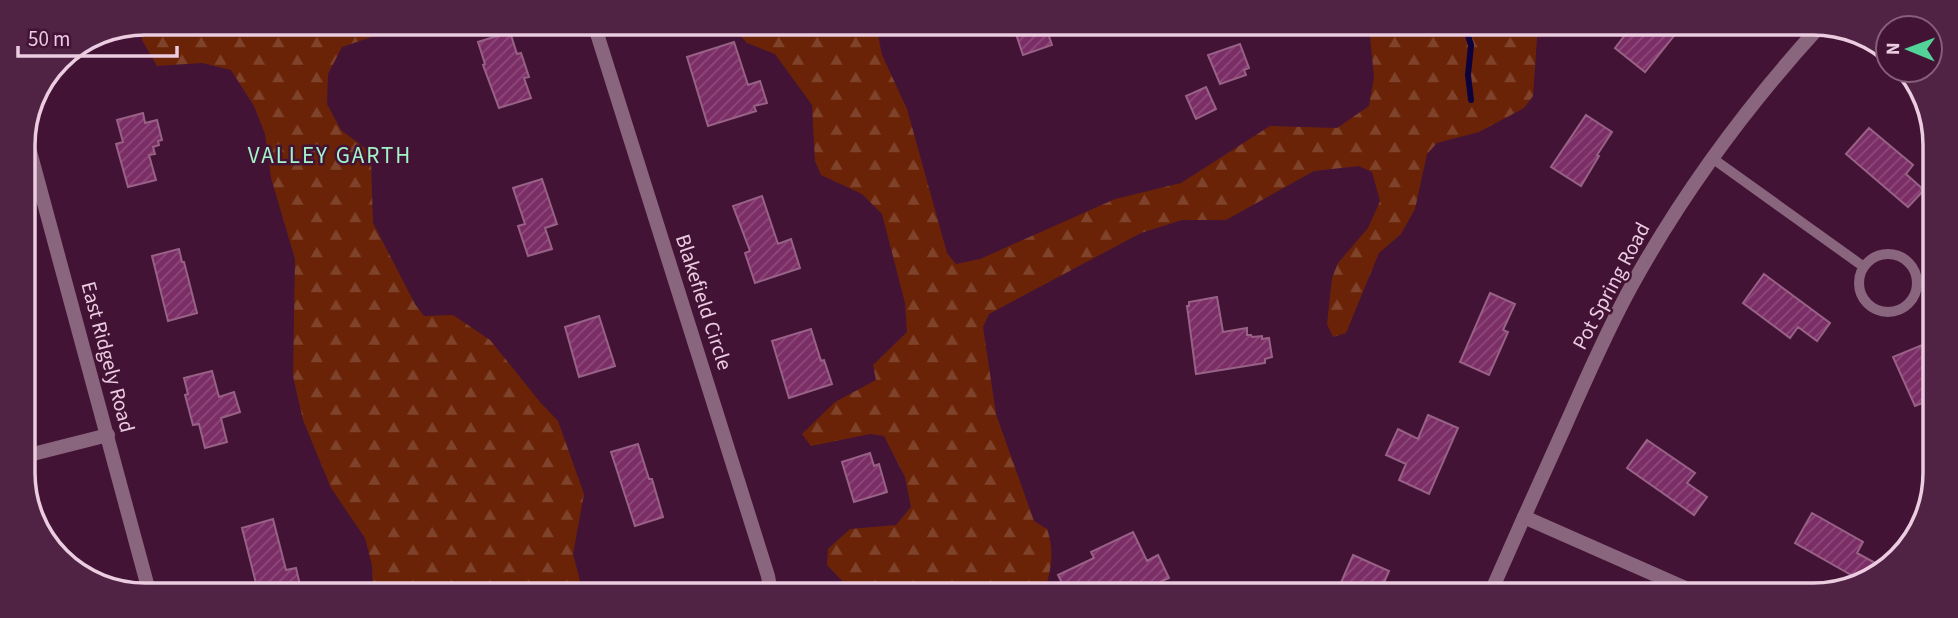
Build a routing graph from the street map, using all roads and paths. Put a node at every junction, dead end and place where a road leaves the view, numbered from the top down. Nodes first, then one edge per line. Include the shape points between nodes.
1 (597, 35) edge
2 (1812, 35) edge
3 (1712, 158) junction
4 (35, 170) edge
5 (1864, 267) junction
6 (108, 435) junction
7 (35, 453) edge
8 (1524, 517) junction
9 (147, 583) edge
10 (769, 583) edge
11 (1495, 583) edge
12 (1674, 583) edge

1 - 10 street, Blakefield Circle
2 - 3 street, Pot Spring Road
3 - 5 lane
3 - 8 street, Pot Spring Road via 1616,316
4 - 6 street, East Ridgely Road
5 - 5 lane via 1861,294 1874,308 1893,311 1909,302 1916,275 1905,260 1878,255
6 - 7 street
6 - 9 street, East Ridgely Road
8 - 11 street, Pot Spring Road
8 - 12 street

